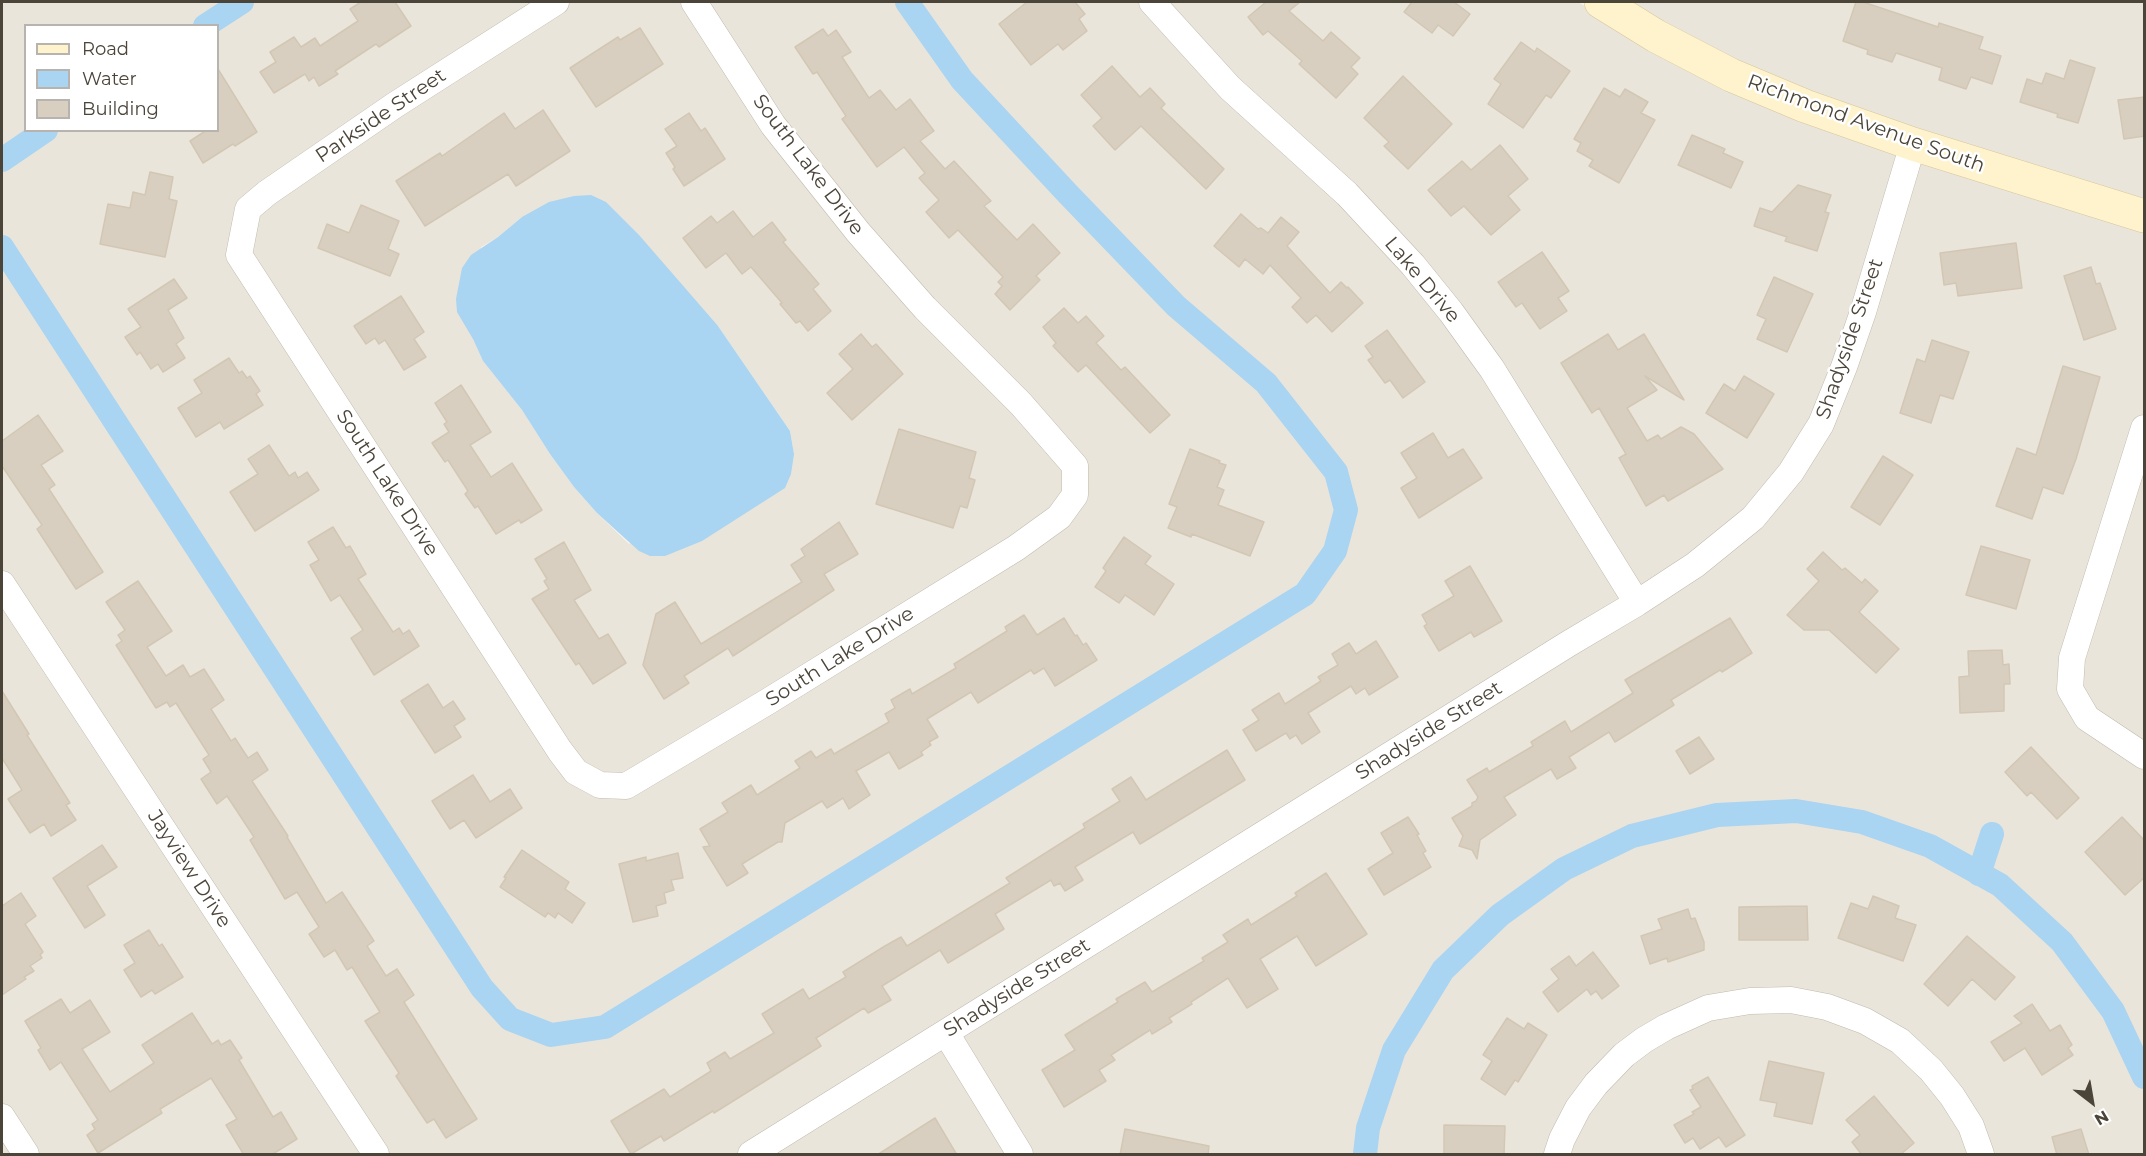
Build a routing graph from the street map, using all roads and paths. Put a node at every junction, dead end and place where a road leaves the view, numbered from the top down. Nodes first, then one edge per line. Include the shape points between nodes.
1 (556, 2) edge
2 (694, 2) edge
3 (1152, 2) edge
4 (1601, 2) edge
5 (1913, 144) junction
6 (2145, 216) edge
7 (239, 255) joint
8 (2145, 428) edge
9 (2, 584) edge
10 (1637, 603) junction
11 (2145, 756) edge
12 (946, 1033) junction
13 (2, 1117) edge
14 (26, 1155) edge
15 (376, 1155) edge
16 (751, 1155) edge
17 (1020, 1155) edge
18 (1557, 1155) edge
19 (1981, 1155) edge

1 - 7 street, Parkside Street via 267,193 248,209
2 - 7 street, South Lake Drive via 773,125 858,232 1075,466 1075,495 1059,517 1016,548 626,786 600,785 576,772 565,758
3 - 10 street, Lake Drive via 1230,88 1347,194 1451,312 1492,369
4 - 5 street, Richmond Avenue South via 1731,75
5 - 6 street, Richmond Avenue South
5 - 10 street, Shadyside Street via 1847,356 1821,424 1806,451 1753,518 1695,565
8 - 11 street via 2072,658 2070,689 2087,718
9 - 15 street, Jayview Drive
10 - 12 street, Shadyside Street
12 - 16 street, Shadyside Street
12 - 17 street
13 - 14 street
18 - 19 street via 1578,1108 1596,1084 1644,1040 1708,1008 1750,1000 1791,1000 1827,1006 1900,1041 1952,1096 1971,1126

